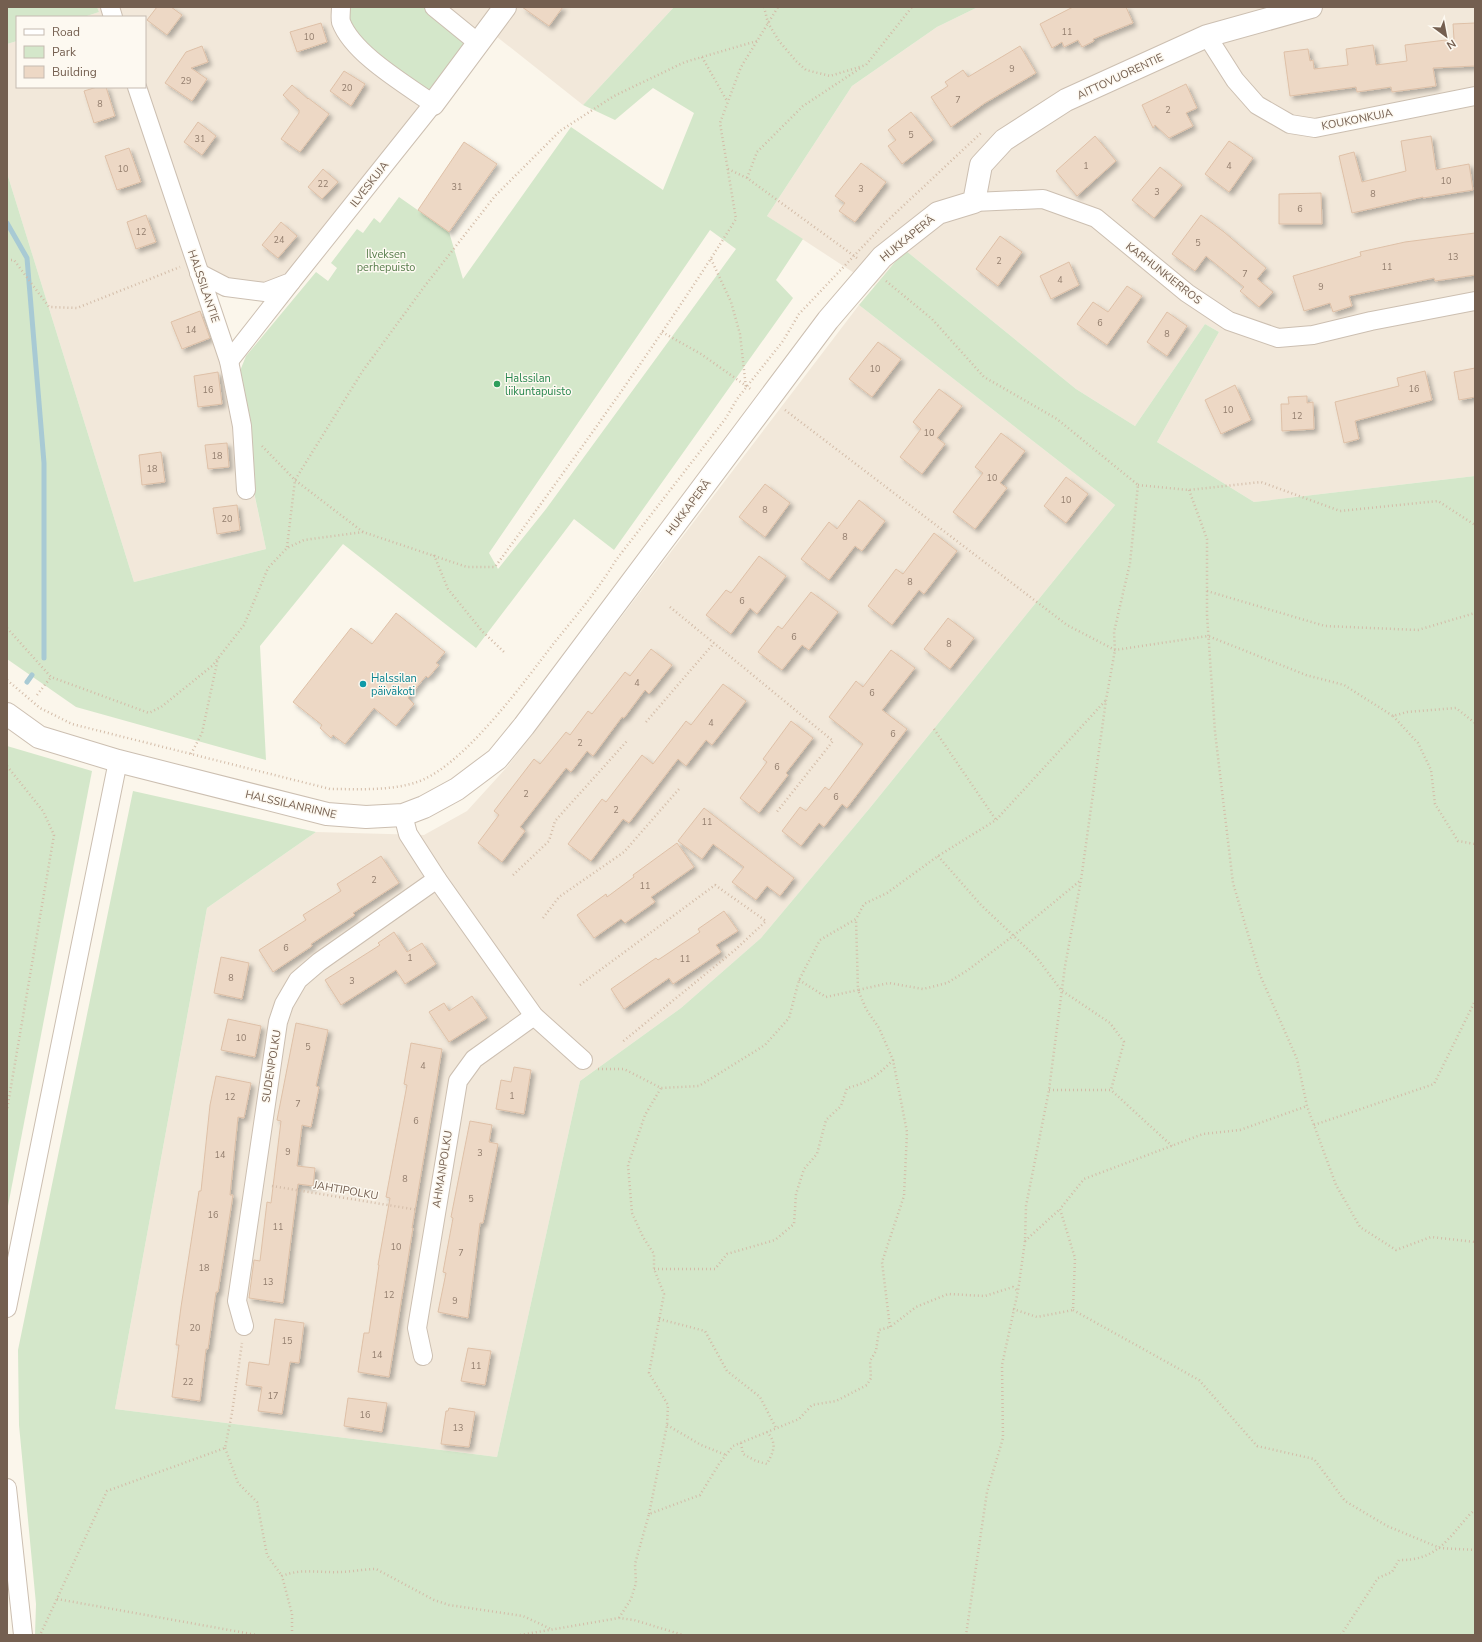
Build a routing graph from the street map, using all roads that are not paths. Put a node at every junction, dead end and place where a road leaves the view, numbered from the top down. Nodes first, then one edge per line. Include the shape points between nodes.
1 (341, 7) edge
2 (434, 7) edge
3 (505, 7) edge
4 (1311, 7) edge
5 (1207, 36) junction
6 (477, 42) junction
7 (137, 88) edge
8 (1475, 96) edge
9 (433, 104) junction
10 (974, 202) junction
11 (197, 267) junction
12 (292, 282) junction
13 (1475, 301) edge
14 (229, 361) junction
15 (246, 490) dead end
16 (7, 714) edge
17 (118, 762) junction
18 (403, 815) junction
19 (437, 879) junction
20 (534, 1016) junction
21 (583, 1060) road end
22 (7, 1308) edge
23 (244, 1326) road end
24 (423, 1356) dead end
25 (7, 1488) edge
26 (22, 1635) edge

1 - 9 street via 340,21 352,41 364,54
2 - 6 street
3 - 6 street, ILVESKUJA
4 - 5 street, AITTOVUORENTIE
5 - 8 street, KOUKONKUJA via 1235,80 1257,105 1290,124 1315,128
5 - 10 street, AITTOVUORENTIE via 1066,100 1004,140 981,165
6 - 9 street, ILVESKUJA
7 - 11 street, HALSSILANTIE
9 - 12 street, ILVESKUJA
10 - 13 street, KARHUNKIERROS via 1043,199 1096,218 1187,293 1229,321 1278,338 1313,335 1379,319
10 - 18 street, HUKKAPERÄ via 938,213 882,257 828,320 497,759 457,789
11 - 12 street via 226,287 265,292
11 - 14 street, HALSSILANTIE
12 - 14 street, ILVESKUJA
14 - 15 street, HALSSILANTIE via 242,426
16 - 17 street, HALSSILANRINNE via 39,737
17 - 18 street, HALSSILANRINNE via 327,814 366,817
17 - 22 street
18 - 19 street via 408,834
19 - 20 street
19 - 23 street, SUDENPOLKU via 319,962 298,980 284,1004 278,1022 237,1301
20 - 21 street
20 - 24 street, AHMANPOLKU via 474,1059 458,1081 417,1328
25 - 26 street

